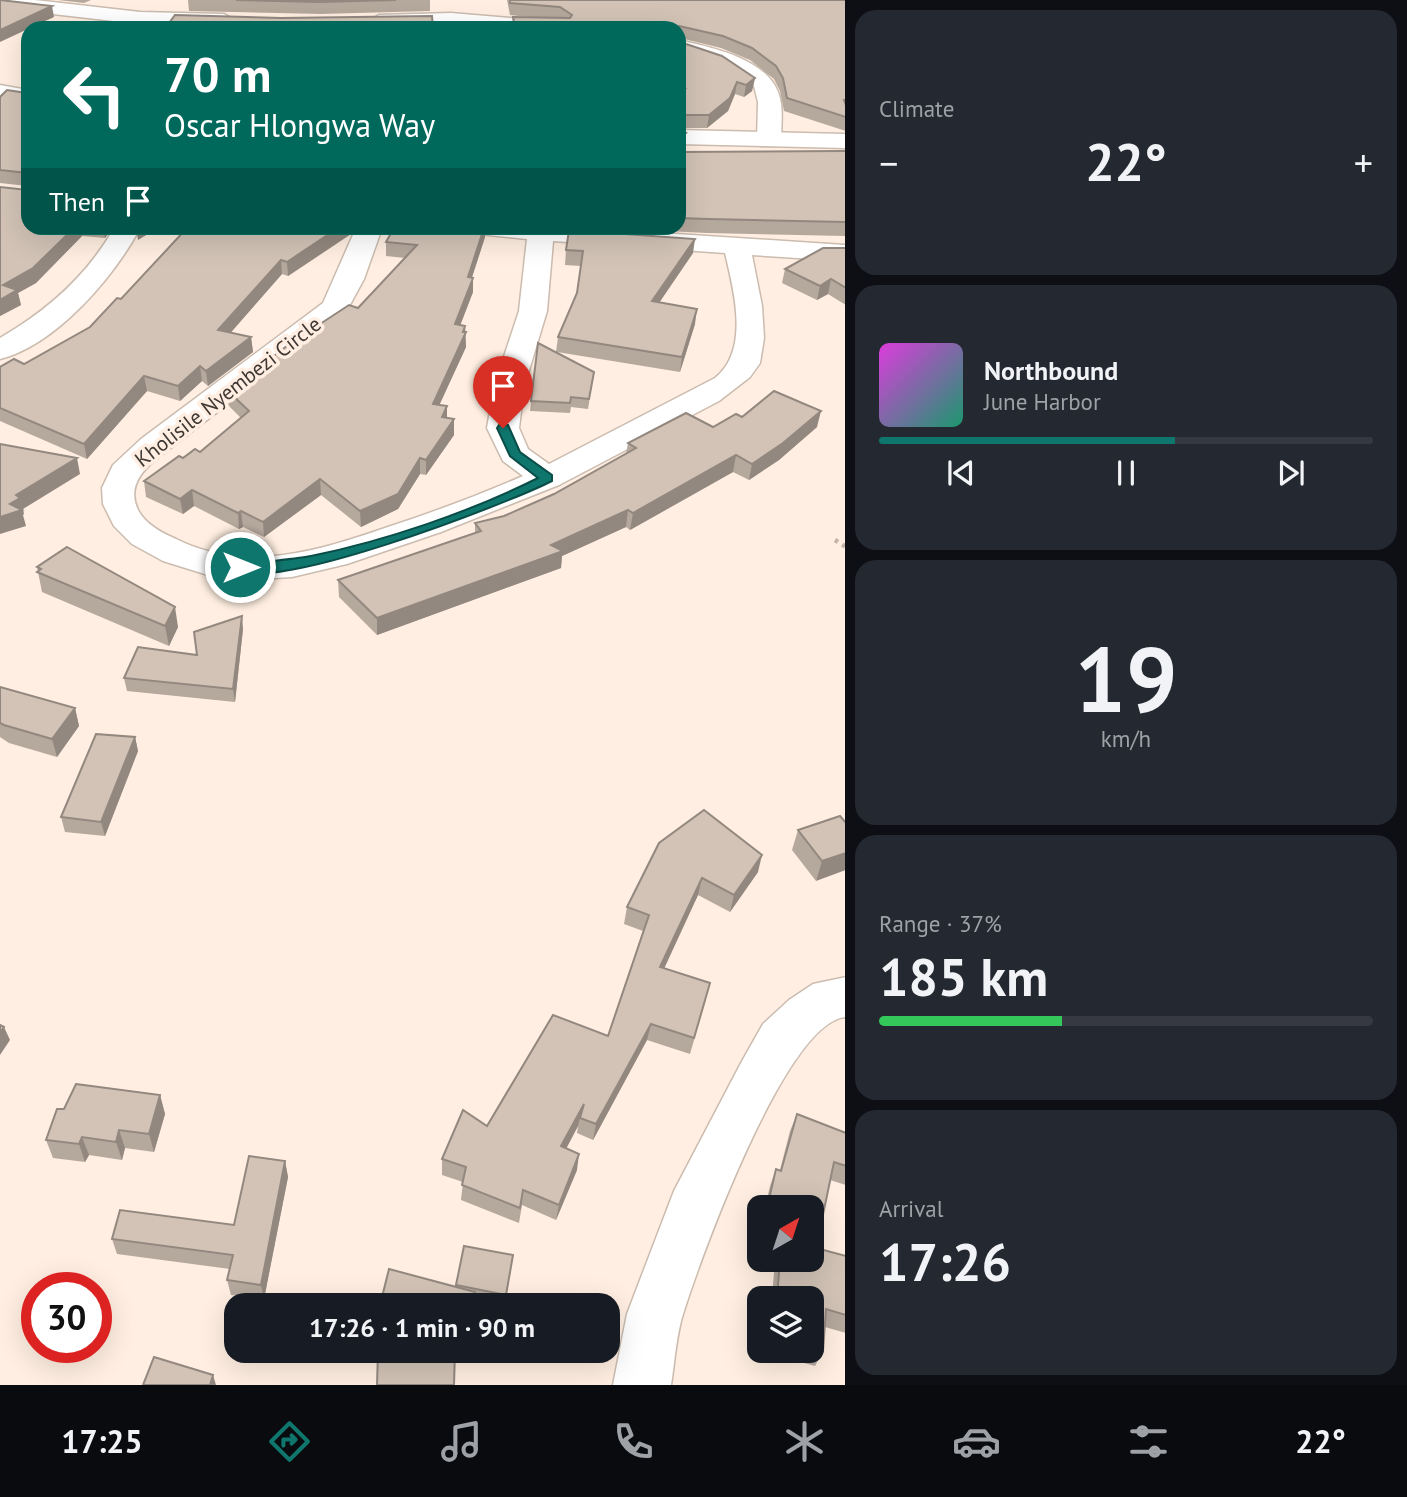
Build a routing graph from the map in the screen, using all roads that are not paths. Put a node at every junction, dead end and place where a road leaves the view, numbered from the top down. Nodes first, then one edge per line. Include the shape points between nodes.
1 (0, 2) edge
2 (246, 21) edge
3 (386, 21) edge
4 (475, 21) edge
5 (686, 49) edge
6 (0, 92) edge
7 (21, 96) edge
8 (686, 137) edge
9 (769, 141) junction
10 (845, 141) edge
11 (122, 235) edge
12 (366, 235) edge
13 (541, 235) edge
14 (580, 235) edge
15 (737, 247) junction
16 (845, 253) edge
17 (0, 349) edge
18 (547, 478) junction
19 (845, 997) edge
20 (642, 1385) edge

1 - 2 street via 139,18
3 - 4 street
5 - 9 street via 742,69 765,85
6 - 7 street
8 - 9 street
9 - 10 street
11 - 17 street via 71,304
12 - 18 street, Kholisile Nyembezi Circle via 335,308 255,366 122,476 118,493 122,514 139,532 174,555 221,567 278,568 341,554 457,517
13 - 18 street via 533,311 509,387 503,428 514,454
14 - 15 street
15 - 16 street
15 - 18 street, Kholisile Nyembezi Circle via 744,270 750,344 746,363 732,380
19 - 20 street via 830,999 806,1014 780,1039 746,1102 700,1191 655,1314

